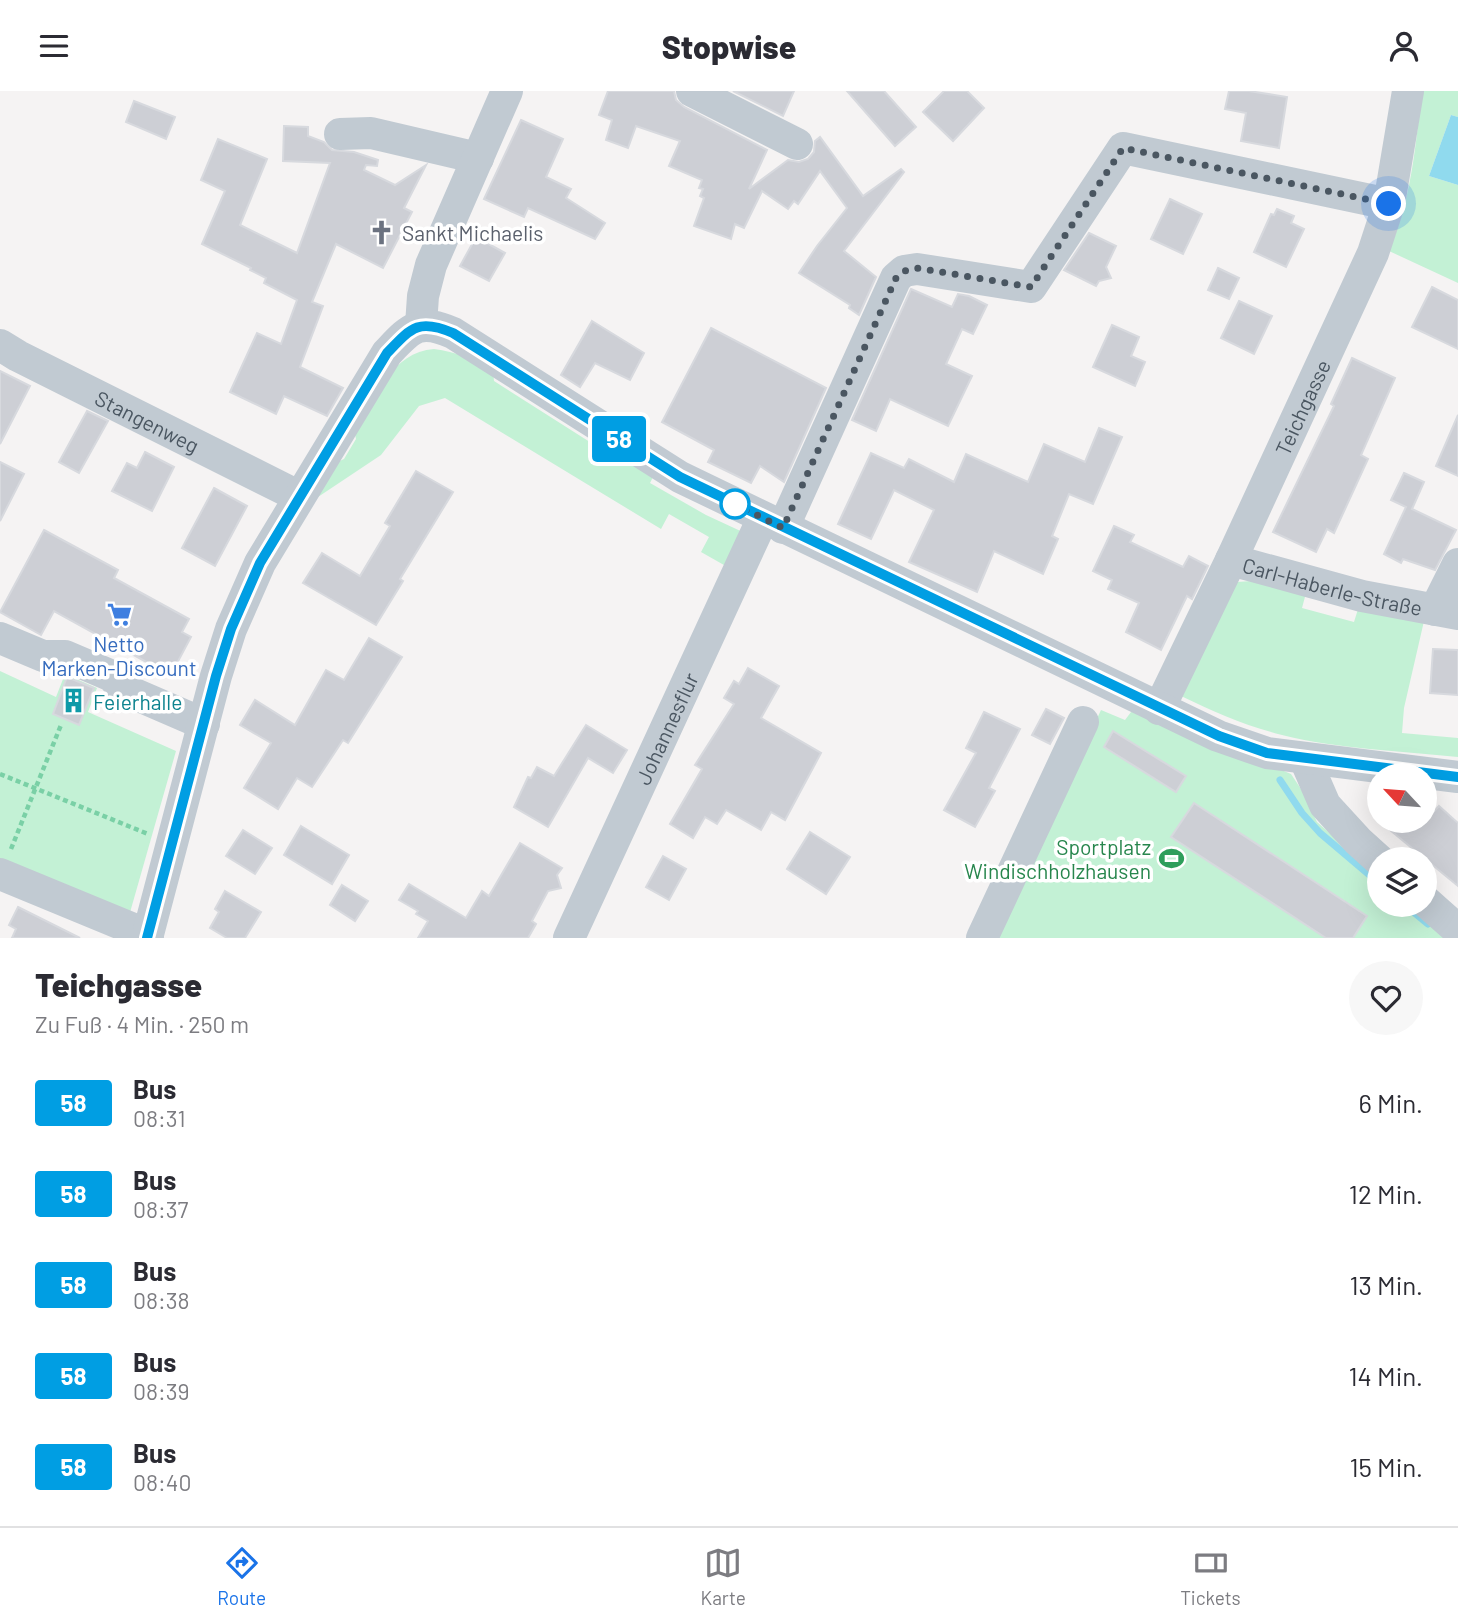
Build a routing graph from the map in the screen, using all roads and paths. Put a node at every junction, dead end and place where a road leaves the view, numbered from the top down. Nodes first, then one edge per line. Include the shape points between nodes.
1 (507, 91) edge
2 (692, 91) edge
3 (1408, 91) edge
4 (340, 134) dead end
5 (797, 144) dead end
6 (478, 158) junction
7 (1389, 204) junction
8 (422, 325) junction
9 (0, 345) edge
10 (298, 496) junction
11 (773, 523) junction
12 (1231, 561) junction
13 (1458, 564) edge
14 (1447, 612) edge
15 (0, 638) edge
16 (1159, 709) junction
17 (1083, 722) dead end
18 (204, 724) junction
19 (61, 725) dead end
20 (1305, 759) junction
21 (0, 774) edge
22 (1458, 777) edge
23 (35, 789) junction
24 (172, 844) junction
25 (1367, 848) edge
26 (5, 863) edge
27 (1437, 911) edge
28 (1458, 930) edge
29 (148, 936) edge
30 (569, 938) edge
31 (982, 938) edge

1 - 6 street
2 - 5 street
3 - 7 street, Teichgasse
4 - 6 street via 371,133
6 - 8 street via 431,265
7 - 11 street, Johannesflur via 1123,148 1031,287 917,268 896,278
7 - 12 street, Teichgasse via 1373,253
8 - 10 street via 409,330 387,353
8 - 11 street via 453,333 680,477
9 - 10 street, Stangenweg
10 - 18 street via 260,563 231,629
11 - 16 street
11 - 30 street, Johannesflur
12 - 14 street, Carl-Haberle-Straße via 1362,596
12 - 16 street, Teichgasse
13 - 14 street, Carl-Haberle-Straße
15 - 18 street via 43,656 77,661 112,676 123,689
16 - 20 street via 1244,746
17 - 31 street
18 - 24 street
19 - 23 path
20 - 22 street
20 - 25 street via 1325,805
21 - 23 path
23 - 24 path
23 - 26 path
24 - 29 street
26 - 29 street
27 - 28 street

